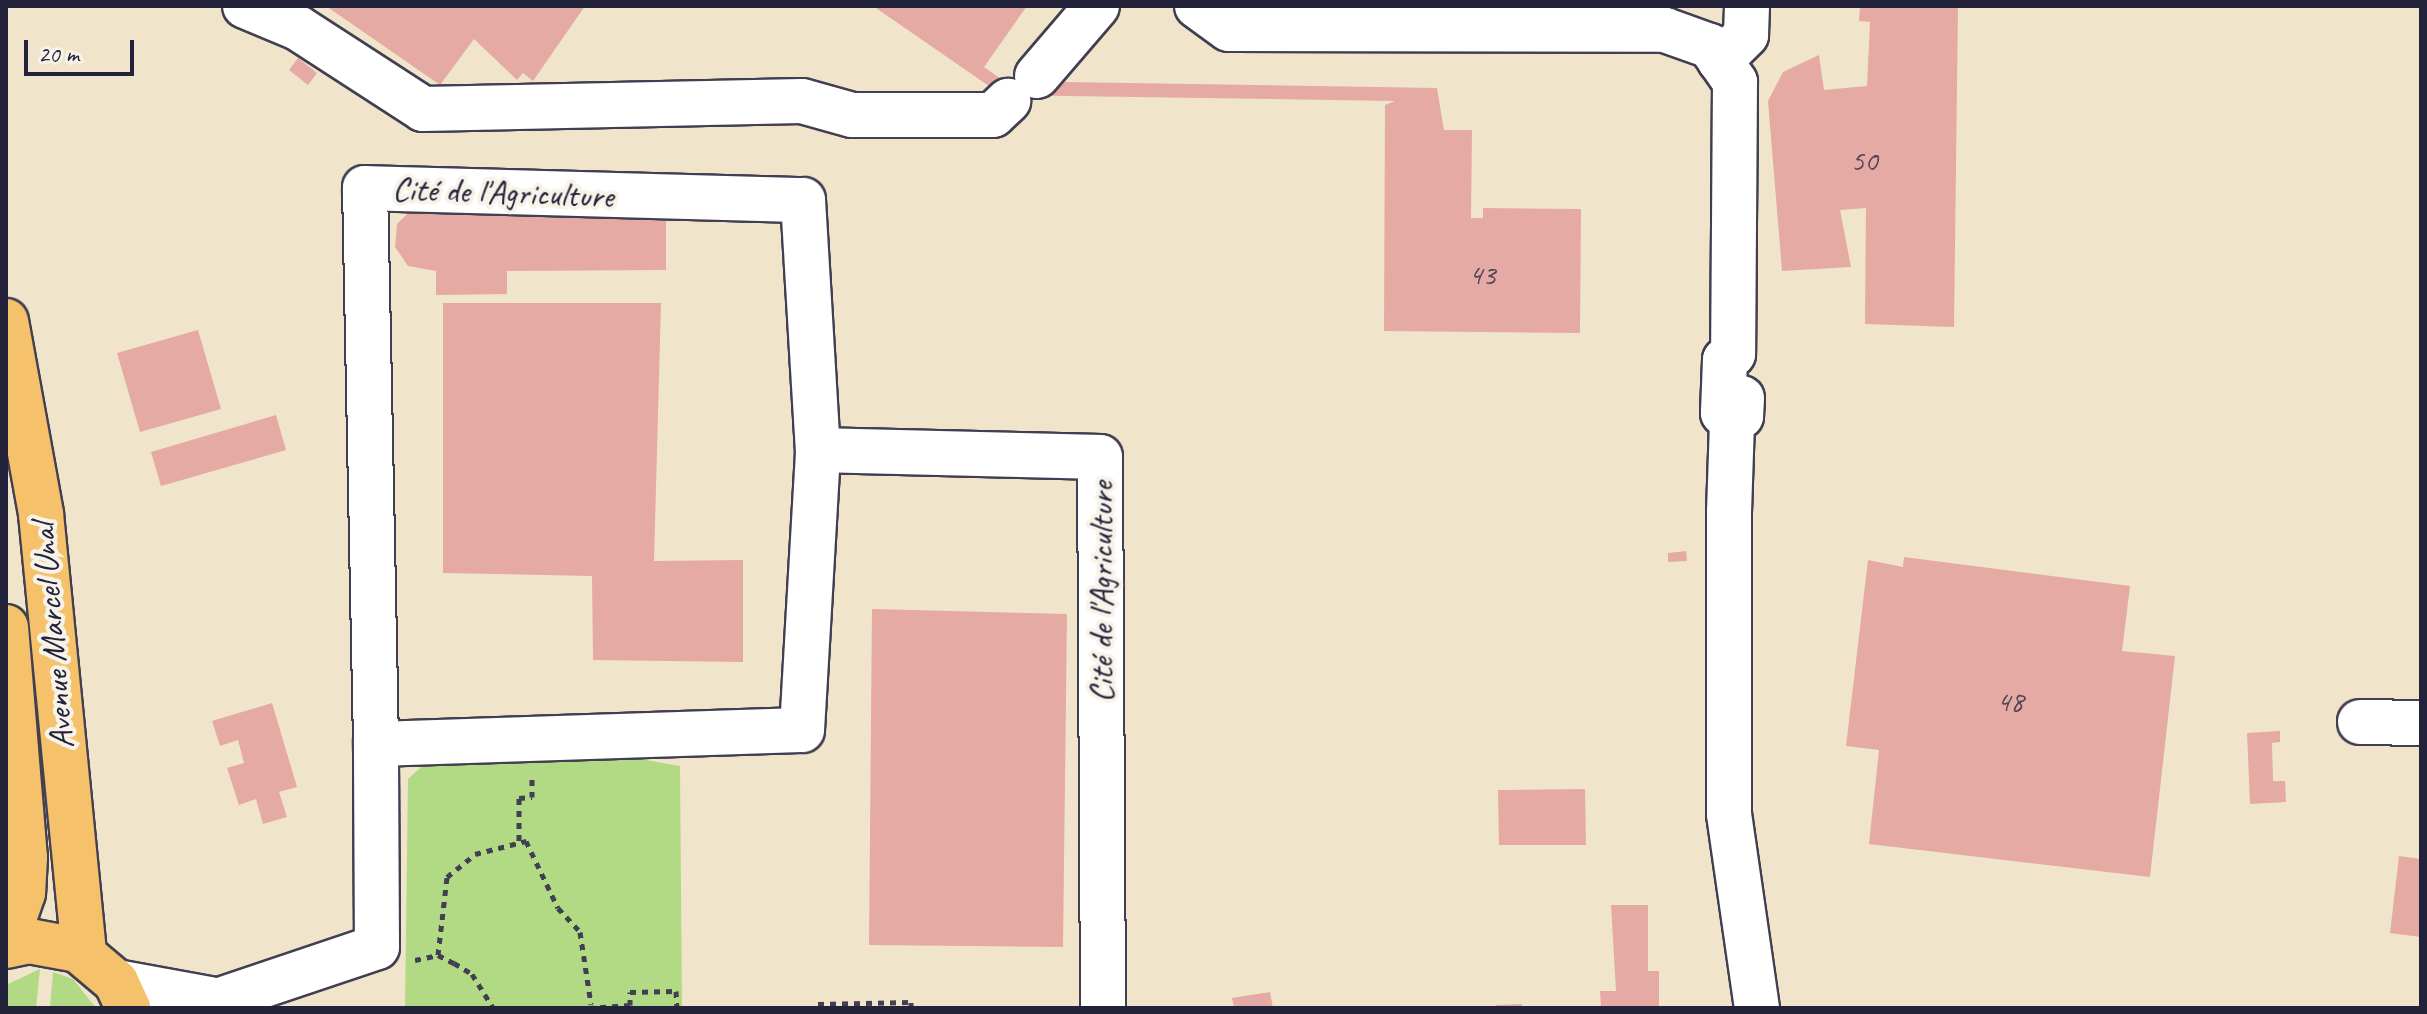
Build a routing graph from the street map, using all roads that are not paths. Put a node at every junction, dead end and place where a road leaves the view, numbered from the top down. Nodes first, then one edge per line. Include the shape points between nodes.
1 (1097, 6) edge
2 (1197, 6) edge
3 (1747, 6) edge
4 (253, 8) edge
5 (1296, 18) edge
6 (1720, 61) junction
7 (6, 321) edge
8 (10, 349) edge
9 (818, 450) junction
10 (6, 627) edge
11 (2360, 722) dead end
12 (2421, 723) edge
13 (376, 744) junction
14 (6, 944) edge
15 (84, 954) junction
16 (122, 995) edge
17 (203, 1003) edge
18 (1103, 1008) edge
19 (1757, 1008) edge

1 - 4 street via 993,115 852,115 802,101 423,109 298,28
2 - 5 street via 1229,29
3 - 6 street via 1746,35
5 - 6 street via 1665,30 1710,46
6 - 19 street via 1735,82 1733,354 1725,360 1723,413 1732,422 1729,814
7 - 8 main road, Avenue Marcel Unal
8 - 15 main road, Avenue Marcel Unal via 41,514
9 - 13 street, Cité de l'Agriculture via 802,730
9 - 13 street, Cité de l'Agriculture via 803,200 365,188
9 - 18 street, Cité de l'Agriculture via 1100,457
10 - 14 main road, Avenue Marcel Unal via 25,857
11 - 12 street
13 - 17 street, Cité de l'Agriculture via 377,947
14 - 15 main road via 54,942
15 - 16 main road
16 - 17 street, Cité de l'Agriculture

